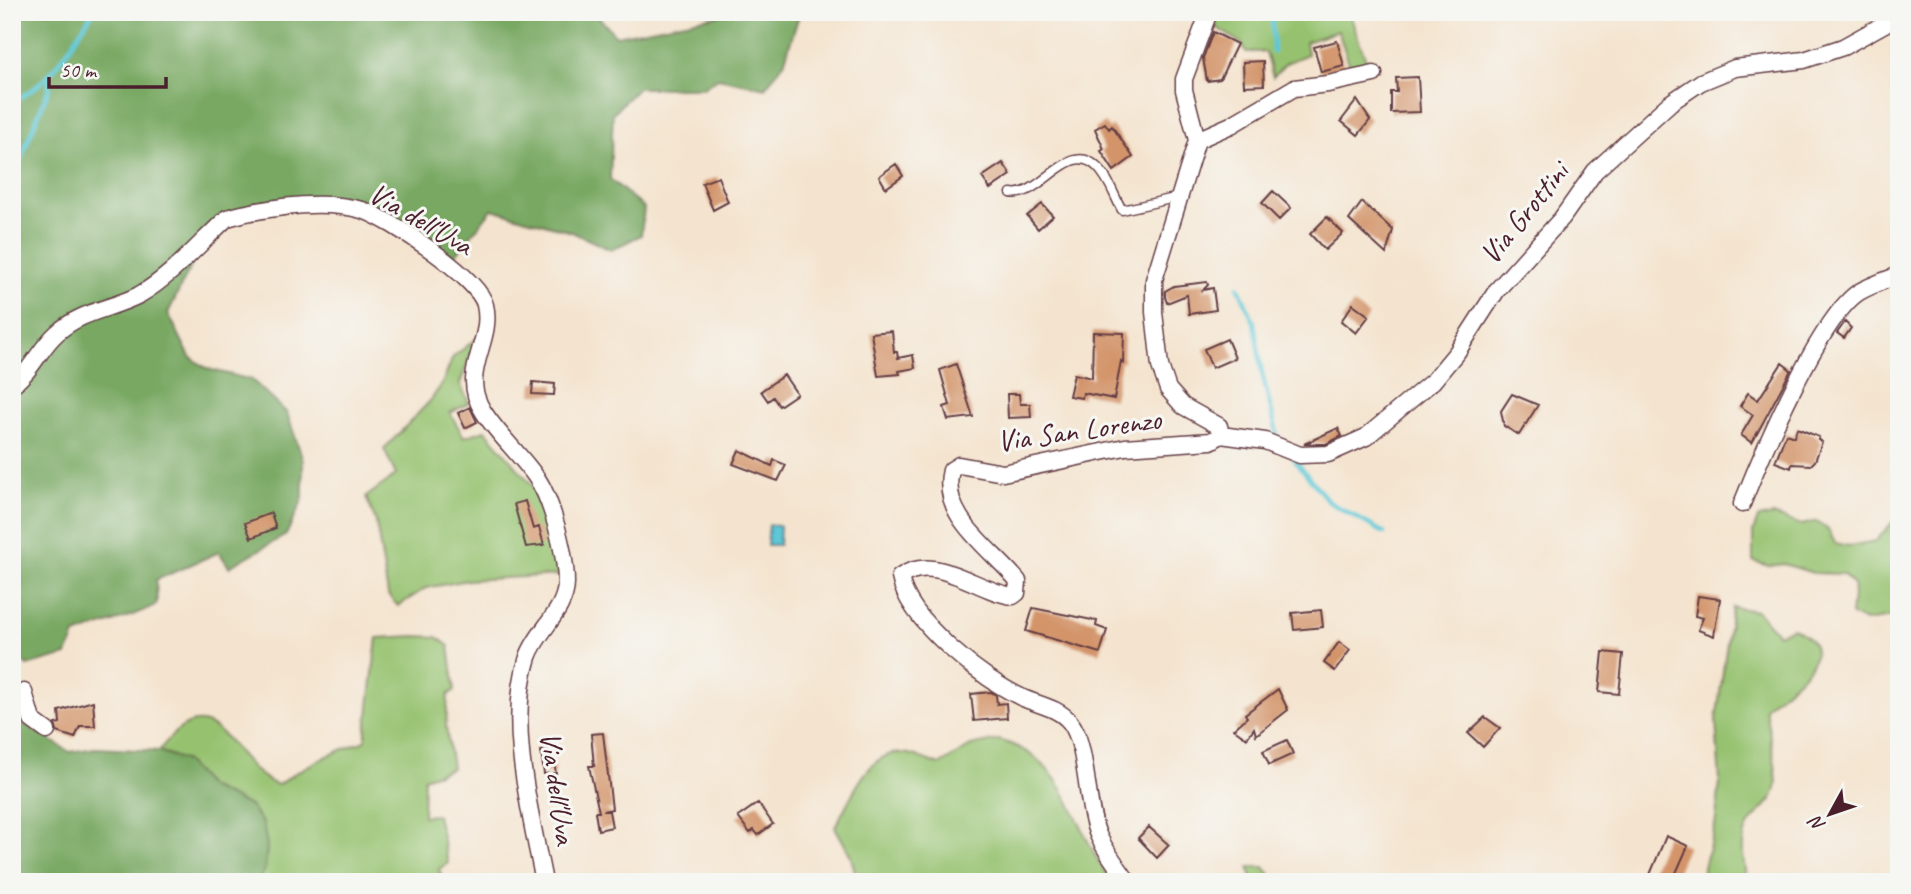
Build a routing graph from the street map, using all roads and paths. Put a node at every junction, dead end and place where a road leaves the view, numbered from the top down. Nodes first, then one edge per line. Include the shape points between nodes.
1 (1209, 12) edge
2 (1899, 16) edge
3 (1374, 74) dead end
4 (1197, 140) junction
5 (1011, 193) dead end
6 (1179, 197) junction
7 (1899, 275) edge
8 (12, 385) edge
9 (1221, 435) junction
10 (1742, 504) dead end
11 (24, 692) dead end
12 (47, 731) dead end
13 (544, 882) edge
14 (1128, 882) edge

1 - 4 street via 1184,79
2 - 9 street, Via Grottini via 1843,47 1804,60 1735,68 1701,82 1670,103 1595,171 1562,218 1497,290 1433,381 1366,437 1328,454 1300,455 1265,441
3 - 4 street via 1294,88
4 - 6 street, Via San Lorenzo
5 - 6 lane via 1019,195 1076,159 1097,166 1122,210
6 - 9 street, Via San Lorenzo via 1154,281 1160,366 1168,389 1183,406 1219,426
7 - 10 street via 1859,292 1830,325 1770,435
8 - 13 street, Via dell'Uva via 26,376 57,333 93,310 137,296 228,218 242,214 332,205 364,211 474,283 485,302 488,323 473,369 481,410 537,478 547,498 566,584 562,601 528,656 522,690 523,754
9 - 14 street, Via San Lorenzo via 1211,441 1125,447 1003,474 959,465 948,480 952,506 1018,581 1017,593 994,594 922,567 900,577 902,590 947,646 1021,697 1060,713 1072,724 1098,836
11 - 12 street via 32,720

